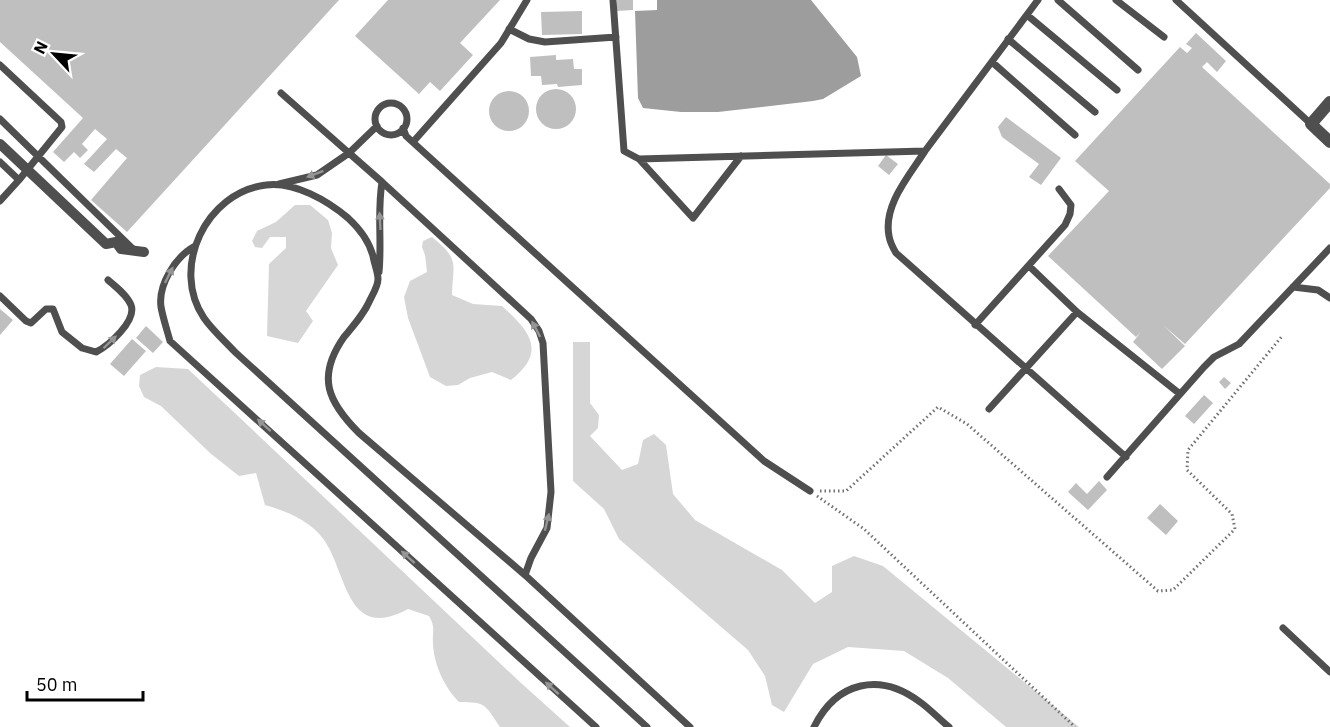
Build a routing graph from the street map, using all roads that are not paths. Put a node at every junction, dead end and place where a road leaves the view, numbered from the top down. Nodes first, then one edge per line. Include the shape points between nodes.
1 (527, 0) edge
2 (613, 0) edge
3 (1038, 0) edge
4 (1058, 0) edge
5 (1116, 0) edge
6 (1176, 0) edge
7 (1026, 15) junction
8 (509, 29) junction
9 (616, 37) junction
10 (1164, 37) dead end
11 (1008, 39) junction
12 (992, 62) junction
13 (0, 65) edge
14 (1138, 70) dead end
15 (1117, 90) dead end
16 (281, 93) dead end
17 (1330, 102) edge
18 (1095, 112) dead end
19 (0, 119) edge
20 (1311, 124) junction
21 (376, 126) junction
22 (404, 128) junction
23 (1075, 135) dead end
24 (413, 142) junction
25 (1330, 142) edge
26 (0, 144) edge
27 (925, 152) junction
28 (349, 153) junction
29 (39, 156) junction
30 (741, 156) junction
31 (639, 159) junction
32 (0, 162) edge
33 (28, 170) junction
34 (19, 180) junction
35 (382, 182) junction
36 (277, 184) junction
37 (1059, 189) dead end
38 (1, 199) edge
39 (195, 246) junction
40 (1330, 248) edge
41 (140, 251) joint
42 (1029, 266) junction
43 (378, 279) junction
44 (108, 280) dead end
45 (1293, 287) junction
46 (0, 296) edge
47 (1330, 298) edge
48 (1077, 312) junction
49 (975, 325) junction
50 (1025, 370) junction
51 (1180, 394) junction
52 (989, 409) dead end
53 (1126, 457) junction
54 (1107, 477) dead end
55 (810, 491) road end
56 (525, 575) junction
57 (1283, 628) dead end
58 (1330, 672) edge
59 (596, 727) edge
60 (647, 727) edge
61 (690, 727) edge
62 (814, 727) edge
63 (949, 727) edge

1 - 8 lane
2 - 9 lane
3 - 7 lane
4 - 14 lane
5 - 10 lane
6 - 20 lane
7 - 11 lane
7 - 15 lane
8 - 9 lane via 545,42
8 - 24 lane
9 - 31 lane via 624,151
11 - 12 lane
11 - 18 lane
12 - 23 lane
12 - 27 lane
13 - 29 lane via 61,122 62,128
16 - 28 lane
17 - 20 street
19 - 29 lane
20 - 25 street
21 - 22 lane via 392,135
21 - 22 lane via 379,108 394,103 406,114
21 - 28 lane
22 - 24 lane
24 - 55 lane via 764,461
26 - 33 street
27 - 30 lane
27 - 49 lane via 893,202 889,237 896,253
28 - 35 lane
28 -> 36 lane via 317,175
29 - 33 lane
29 - 41 lane
30 - 31 lane
30 - 31 lane via 693,218
32 - 34 lane
33 - 34 lane
33 - 41 street via 106,244 116,242 121,249
34 - 38 lane
43 -> 35 lane
56 -> 35 lane via 547,528 551,492 547,394 539,331 531,319
36 - 39 lane via 231,198 212,214
36 - 43 lane via 320,199 350,220 366,239
37 - 42 lane via 1071,205 1070,214
59 -> 39 lane via 170,340 161,308 163,288 177,261
39 - 60 lane via 195,296 204,318 218,335
40 - 45 lane
42 - 48 lane
42 - 49 lane
43 - 56 lane via 368,306 344,338 330,366 329,386 335,405 359,433
46 -> 44 lane via 31,323 46,309 53,309 62,332 82,348 96,352 129,321 132,307
45 - 47 lane via 1318,290
45 - 51 lane via 1239,344 1214,357
48 - 50 lane
48 - 51 lane
49 - 50 lane
50 - 52 lane
50 - 53 lane
51 - 53 lane
53 - 54 lane
56 - 61 lane
57 - 58 lane
62 - 63 lane via 841,694 866,684 893,687 907,694

